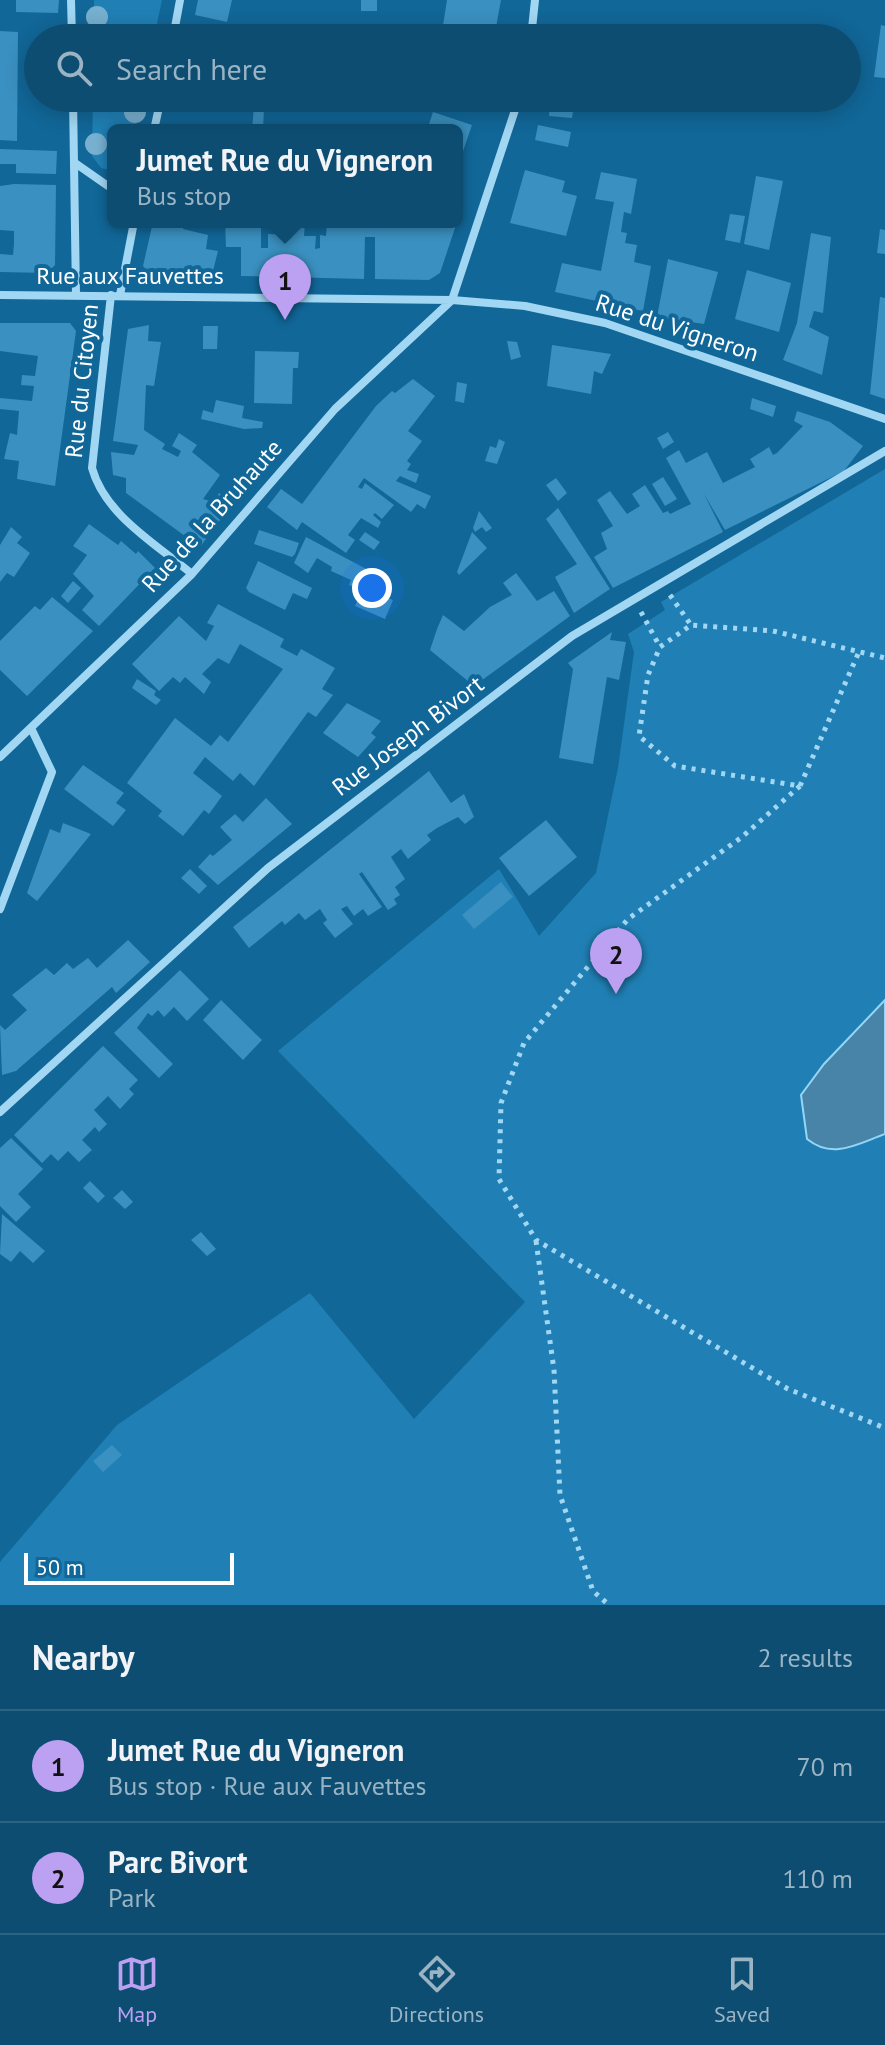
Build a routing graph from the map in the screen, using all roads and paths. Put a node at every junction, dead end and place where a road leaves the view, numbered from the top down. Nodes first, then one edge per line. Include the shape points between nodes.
1 (71, 0) edge
2 (180, 0) edge
3 (535, 0) edge
4 (72, 24) edge
5 (176, 24) edge
6 (532, 24) edge
7 (73, 112) edge
8 (514, 112) edge
9 (75, 163) junction
10 (107, 185) edge
11 (133, 228) edge
12 (0, 295) edge
13 (76, 295) junction
14 (116, 295) junction
15 (452, 300) junction
16 (885, 419) edge
17 (885, 451) edge
18 (192, 574) junction
19 (661, 585) junction
20 (635, 600) junction
21 (691, 625) junction
22 (660, 647) junction
23 (858, 654) junction
24 (885, 658) edge
25 (31, 728) junction
26 (0, 757) edge
27 (800, 786) junction
28 (0, 909) edge
29 (0, 1112) edge
30 (536, 1240) junction
31 (885, 1428) edge
32 (609, 1605) edge

1 - 4 street
2 - 5 street
3 - 6 street
7 - 9 street
8 - 15 street
9 - 10 street
9 - 13 street
11 - 14 street, Rue du Citoyen
12 - 13 street, Rue aux Fauvettes
13 - 14 street, Rue aux Fauvettes
14 - 15 street, Rue aux Fauvettes
14 - 18 street, Rue du Citoyen via 92,468 112,507
15 - 16 street, Rue du Vigneron via 525,306 605,323
15 - 18 street, Rue de la Bruhaute via 335,409
17 - 19 street, Rue Joseph Bivort
18 - 25 street, Rue de la Bruhaute
19 - 20 street, Rue Joseph Bivort
19 - 21 path
20 - 22 path
20 - 29 street, Rue Joseph Bivort via 572,636 268,868
21 - 22 path
21 - 23 path via 773,631
22 - 27 path via 648,675 639,736 675,766
23 - 24 path
23 - 27 path
25 - 26 street, Rue de la Bruhaute
25 - 28 street via 52,772
27 - 30 path via 742,837 628,919 524,1043 501,1103 499,1179
30 - 31 path via 788,1389
30 - 32 path via 554,1370 560,1495 593,1591

